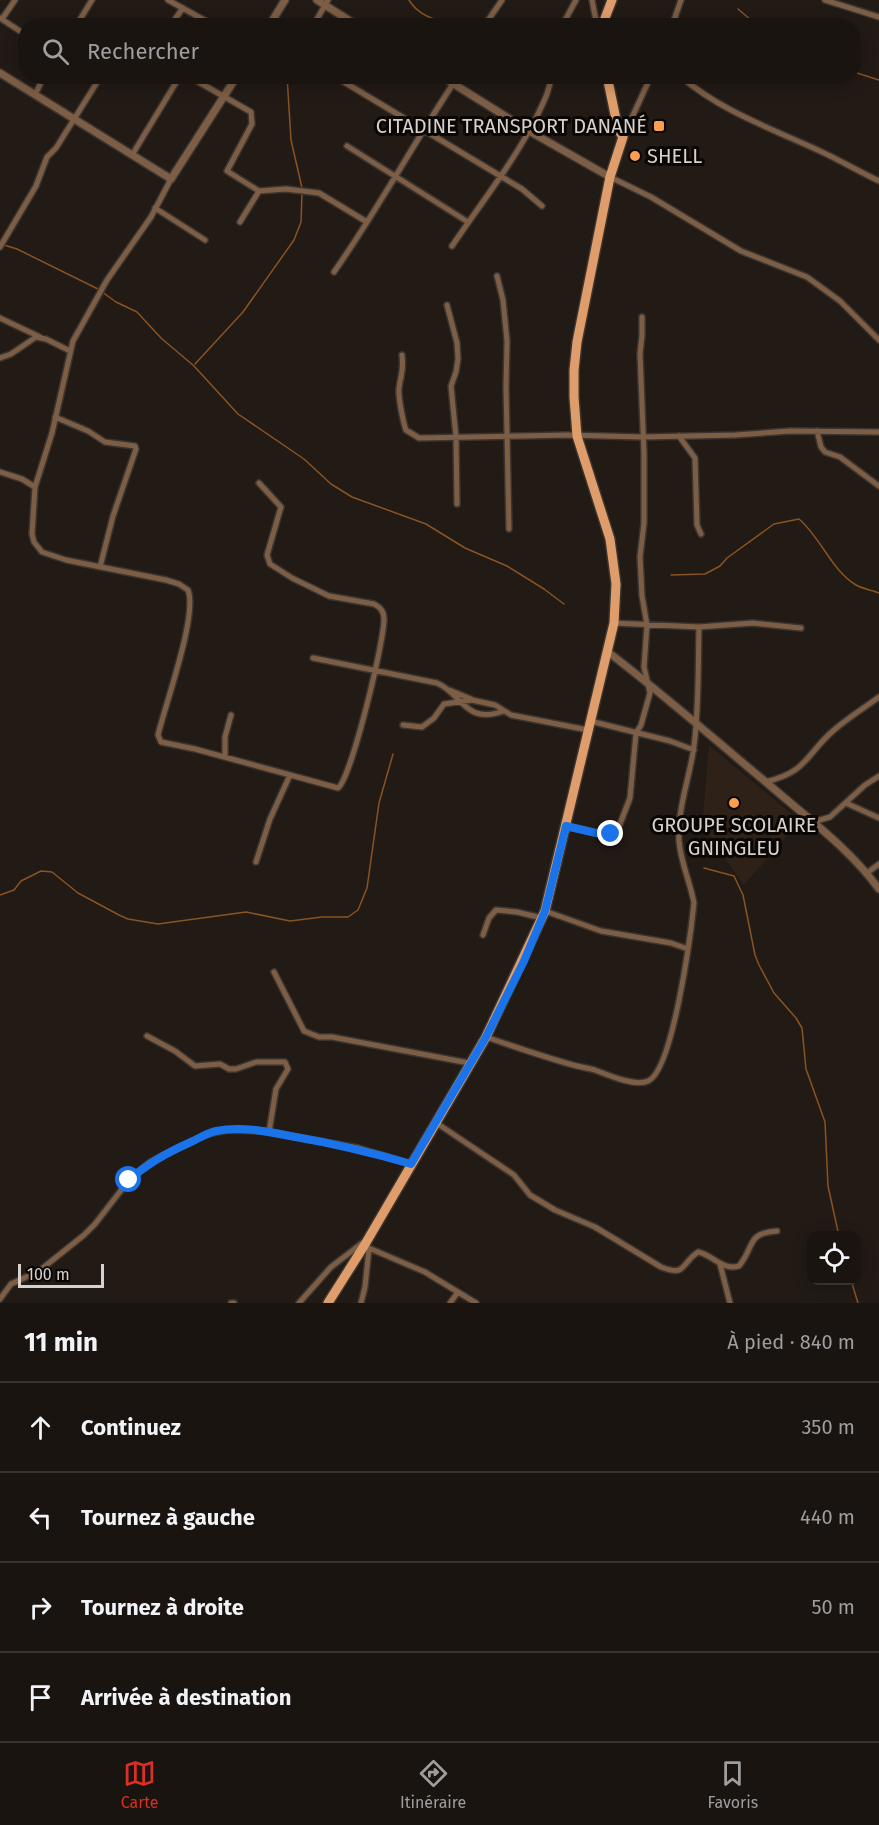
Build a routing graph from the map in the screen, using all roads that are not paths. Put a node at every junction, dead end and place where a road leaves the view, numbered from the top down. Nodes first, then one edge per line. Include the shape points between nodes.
1 (15, 0) edge
2 (92, 0) edge
3 (168, 0) edge
4 (285, 0) edge
5 (317, 0) edge
6 (502, 0) edge
7 (576, 0) edge
8 (592, 0) edge
9 (612, 0) edge
10 (681, 0) edge
11 (825, 0) edge
12 (327, 3) edge
13 (183, 8) junction
14 (879, 17) edge
15 (81, 18) edge
16 (176, 18) edge
17 (200, 18) edge
18 (274, 18) edge
19 (318, 18) edge
20 (347, 18) edge
21 (490, 18) edge
22 (566, 18) edge
23 (595, 18) edge
24 (605, 18) edge
25 (675, 18) edge
26 (1, 19) edge
27 (18, 30) edge
28 (0, 73) edge
29 (41, 84) edge
30 (96, 84) edge
31 (175, 84) edge
32 (201, 84) edge
33 (232, 84) edge
34 (347, 84) edge
35 (453, 84) joint
36 (550, 84) edge
37 (609, 84) edge
38 (647, 84) edge
39 (689, 84) edge
40 (35, 95) junction
41 (223, 98) junction
42 (74, 119) junction
43 (422, 130) junction
44 (529, 131) junction
45 (623, 137) junction
46 (347, 146) dead end
47 (132, 155) junction
48 (395, 176) junction
49 (501, 177) junction
50 (610, 177) junction
51 (171, 179) junction
52 (879, 182) edge
53 (260, 191) junction
54 (542, 207) dead end
55 (155, 208) junction
56 (240, 222) dead end
57 (367, 222) junction
58 (468, 222) junction
59 (205, 240) dead end
60 (452, 246) dead end
61 (0, 247) edge
62 (334, 272) dead end
63 (497, 276) dead end
64 (447, 305) dead end
65 (642, 317) dead end
66 (0, 318) edge
67 (41, 337) junction
68 (879, 340) edge
69 (70, 351) junction
70 (402, 355) dead end
71 (0, 358) edge
72 (55, 417) junction
73 (817, 431) junction
74 (879, 432) edge
75 (577, 436) junction
76 (679, 436) junction
77 (456, 437) junction
78 (507, 437) junction
79 (642, 437) junction
80 (0, 472) edge
81 (259, 483) dead end
82 (879, 486) edge
83 (35, 487) junction
84 (457, 504) dead end
85 (508, 529) dead end
86 (701, 534) dead end
87 (100, 567) junction
88 (614, 623) junction
89 (646, 626) junction
90 (699, 627) junction
91 (801, 628) dead end
92 (608, 652) junction
93 (313, 658) dead end
94 (376, 670) junction
95 (648, 682) junction
96 (448, 689) junction
97 (879, 698) edge
98 (472, 700) junction
99 (457, 701) junction
100 (504, 711) junction
101 (231, 716) dead end
102 (697, 723) junction
103 (403, 725) dead end
104 (589, 725) junction
105 (636, 733) junction
106 (694, 750) junction
107 (225, 757) junction
108 (290, 774) junction
109 (879, 776) edge
110 (765, 782) junction
111 (846, 803) junction
112 (879, 818) edge
113 (813, 822) junction
114 (566, 826) junction
115 (256, 862) dead end
116 (879, 864) edge
117 (867, 873) junction
118 (879, 890) edge
119 (544, 914) junction
120 (483, 934) dead end
121 (688, 949) junction
122 (274, 972) dead end
123 (147, 1036) dead end
124 (486, 1037) junction
125 (470, 1063) junction
126 (435, 1122) junction
127 (269, 1132) junction
128 (411, 1164) junction
129 (777, 1231) dead end
130 (367, 1244) junction
131 (720, 1264) junction
132 (458, 1292) junction
133 (0, 1299) edge
134 (299, 1303) edge
135 (328, 1303) edge
136 (361, 1303) edge
137 (450, 1303) edge
138 (476, 1303) edge
139 (730, 1303) edge

1 - 26 street
2 - 15 street
3 - 13 street
4 - 18 street
5 - 12 street
6 - 21 street
7 - 22 street
8 - 23 street
9 - 24 main road
10 - 25 street
11 - 14 street
12 - 19 street
12 - 20 street
13 - 16 street
13 - 17 street
26 - 27 street
28 - 40 street
29 - 40 street
30 - 42 street
31 - 47 street
32 - 41 street
33 - 41 street
34 - 43 street
35 - 43 street
35 - 44 street
36 - 44 street
37 - 45 main road
38 - 45 street
39 - 52 street via 757,124
40 - 42 street
41 - 51 street
41 - 53 street via 248,109 253,119 227,171
42 - 47 street
42 - 61 street via 47,157 36,186
43 - 48 street
43 - 49 street
44 - 49 street
44 - 50 street
45 - 50 main road
46 - 48 street
47 - 51 street
48 - 57 street
48 - 58 street
49 - 54 street via 527,192
49 - 58 street
50 - 68 street via 741,251 807,277 840,301
50 - 75 main road via 577,342
51 - 55 street
53 - 56 street
53 - 57 street via 319,193
55 - 59 street
55 - 69 street via 107,280
57 - 62 street
58 - 60 street
63 - 78 street via 507,341
64 - 77 street via 457,351 451,386
65 - 79 street
66 - 67 street
67 - 69 street
67 - 71 street
69 - 72 street
70 - 77 street via 404,373 399,396 406,430 419,438
72 - 83 street
72 - 87 street via 105,442 136,449
73 - 74 street
73 - 76 street
73 - 82 street via 825,452
75 - 78 street
75 - 79 street
75 - 88 main road via 610,539 616,584
76 - 79 street
76 - 86 street via 695,458 697,525
77 - 78 street
77 - 84 street
78 - 85 street
79 - 89 street via 644,523 640,557
80 - 83 street
81 - 94 street via 281,507 267,555 270,564 329,596 361,601 380,608 385,615
83 - 87 street via 32,534 36,547 66,560
87 - 107 street via 166,580 188,590 189,615 158,738 168,744
88 - 89 street
88 - 92 main road
89 - 90 street
89 - 95 street via 644,668
90 - 91 street via 753,623
90 - 102 street
92 - 95 street
92 - 104 main road
93 - 94 street
94 - 96 street
94 - 108 street via 342,785 333,788
95 - 102 street
95 - 105 street via 648,703
96 - 98 street
96 - 99 street
97 - 110 street via 831,732 804,765 789,775
98 - 99 street
98 - 100 street
99 - 100 street via 481,714
99 - 103 street via 444,704 422,727
100 - 104 street via 517,717
101 - 107 street
102 - 106 street
102 - 110 street
104 - 105 street
104 - 114 main road
105 - 106 street
105 - 114 street via 632,789 620,824 611,834
106 - 121 street via 679,840 683,870 694,903
107 - 108 street
108 - 115 street
109 - 111 street
110 - 113 street
111 - 112 street
111 - 113 street via 830,817
113 - 117 street
114 - 119 main road
116 - 117 street
117 - 118 street
119 - 120 street via 496,910
119 - 121 street via 601,931
119 - 124 main road
121 - 124 street via 669,1042 657,1071 646,1082 615,1078
122 - 125 street via 304,1031 319,1037
123 - 127 street via 195,1065 236,1069 256,1062 285,1062 288,1069 276,1089
124 - 125 main road
125 - 126 main road
126 - 128 main road
126 - 131 street via 514,1175 530,1195 595,1227 661,1267 677,1272 698,1252
127 - 128 street
127 - 133 street via 217,1131 150,1162 129,1180 95,1224 39,1271 11,1284
128 - 130 main road
129 - 131 street via 756,1236 739,1266 727,1268
130 - 132 street
130 - 134 street via 331,1267
130 - 135 main road
130 - 136 street
131 - 139 street
132 - 137 street
132 - 138 street

